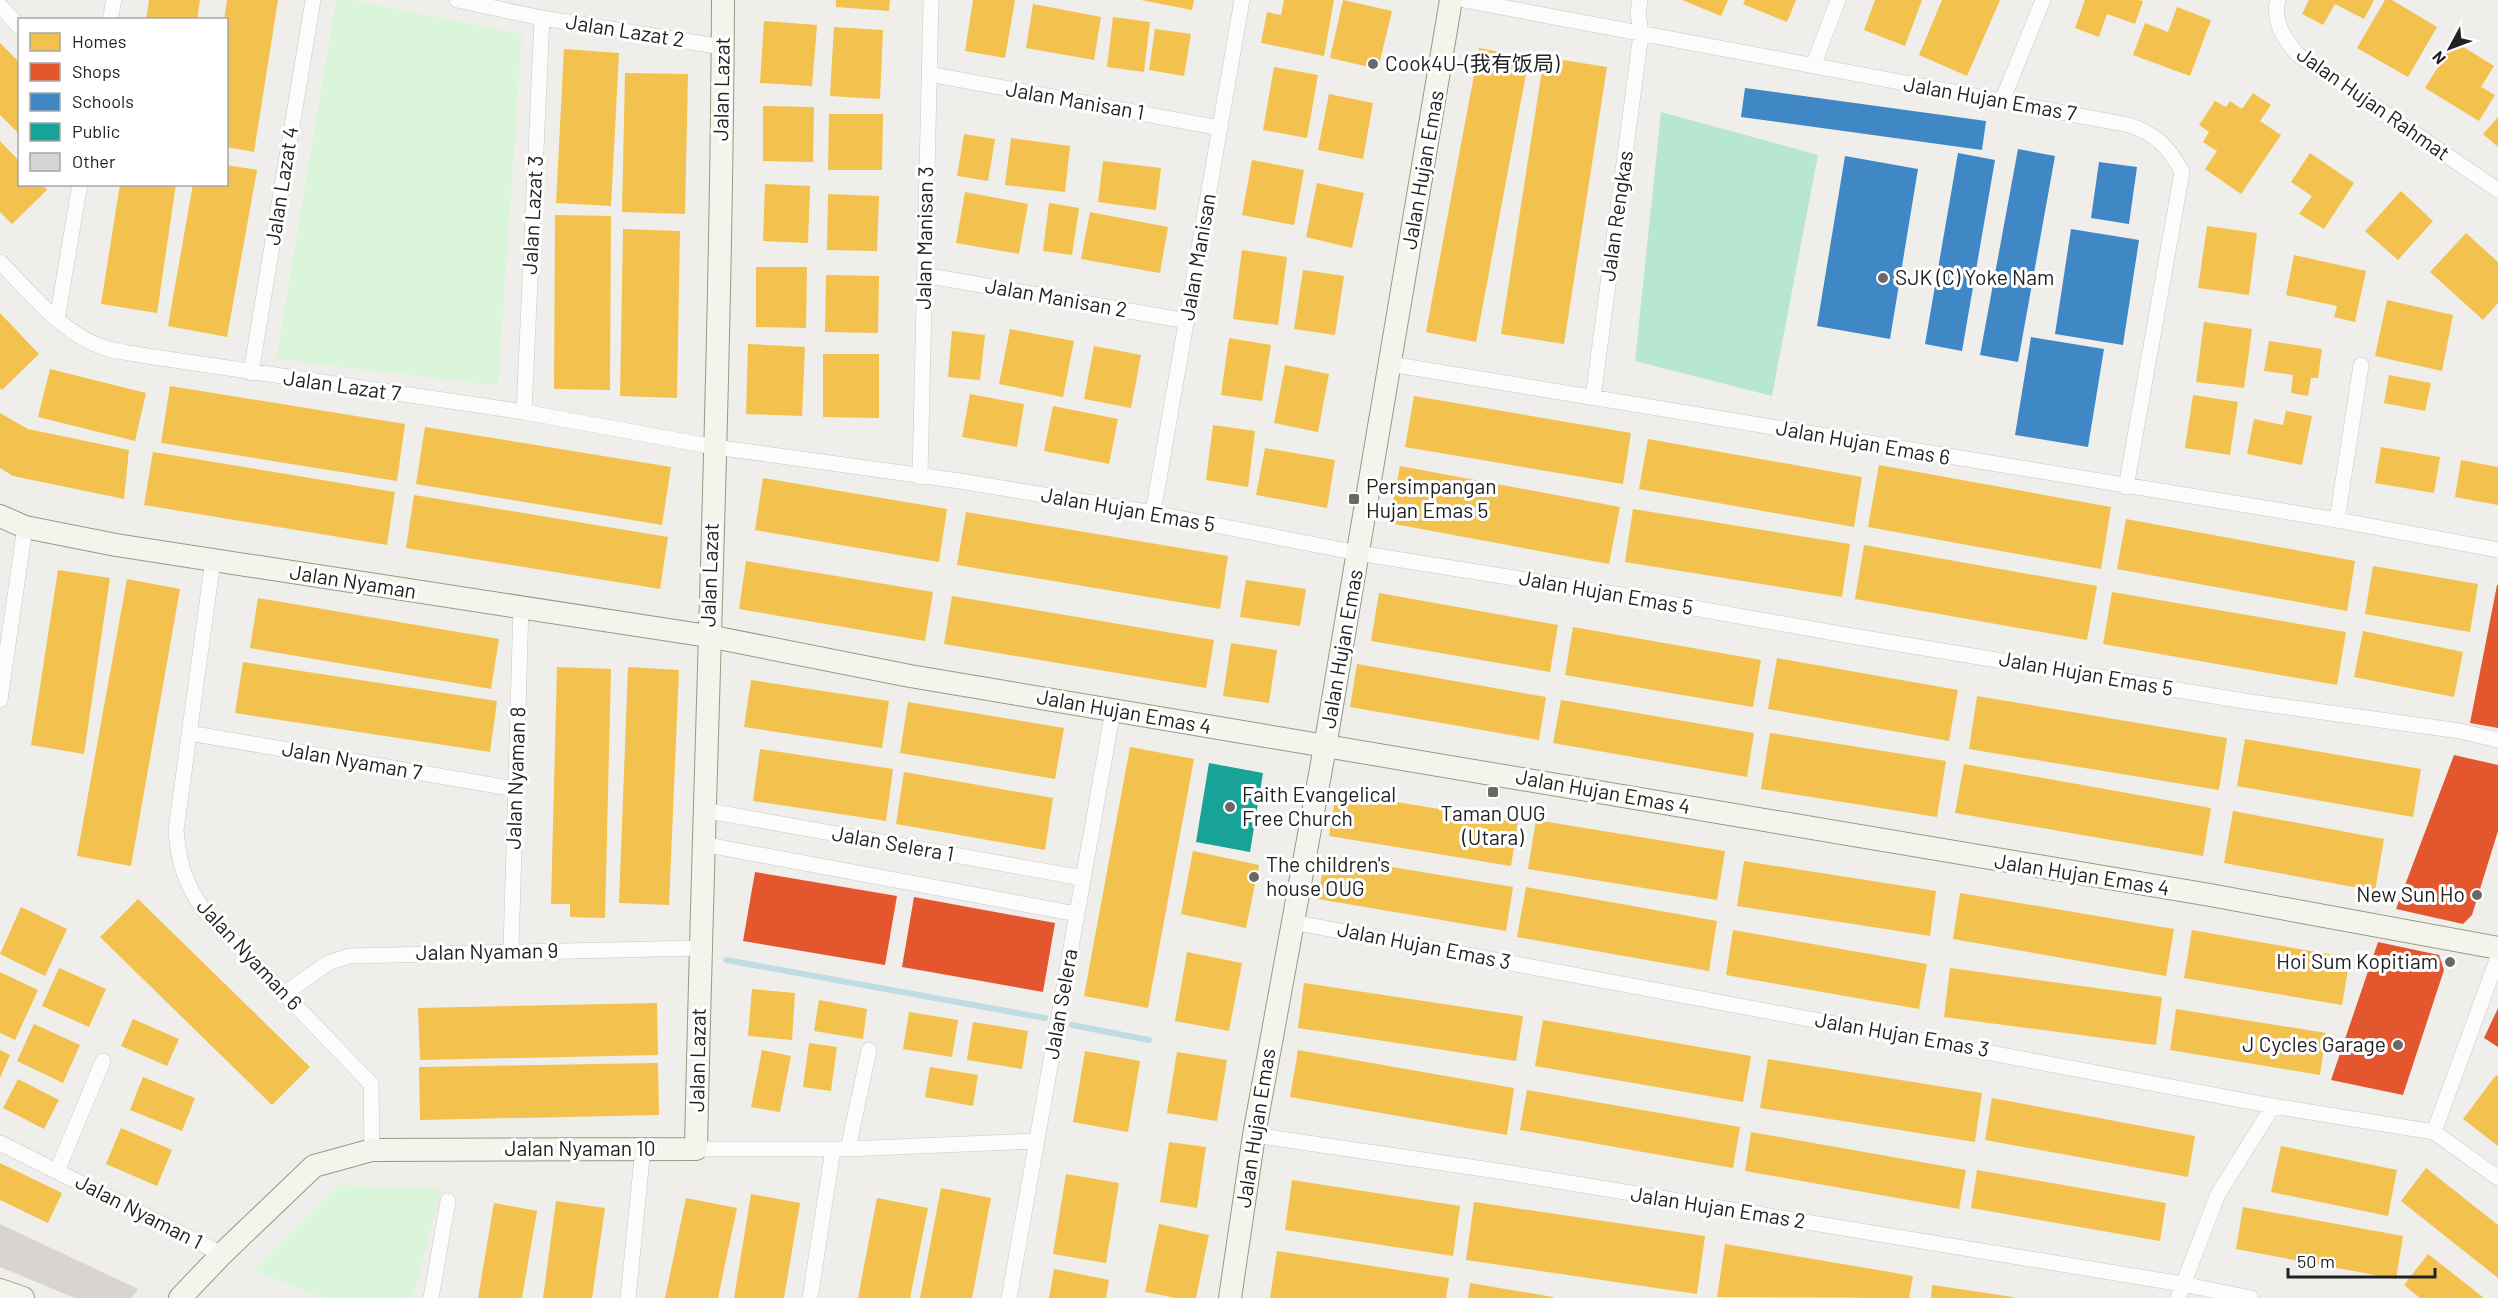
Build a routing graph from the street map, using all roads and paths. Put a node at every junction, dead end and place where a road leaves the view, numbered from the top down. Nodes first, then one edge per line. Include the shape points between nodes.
1 (114, 0) edge
2 (313, 0) edge
3 (456, 0) edge
4 (723, 0) edge
5 (931, 0) edge
6 (1242, 0) edge
7 (1451, 0) edge
8 (1464, 0) edge
9 (1640, 0) edge
10 (1838, 0) edge
11 (2043, 0) edge
12 (2278, 0) edge
13 (0, 6) edge
14 (110, 18) edge
15 (542, 18) junction
16 (18, 25) edge
17 (1641, 34) junction
18 (723, 47) junction
19 (1813, 66) junction
20 (929, 74) junction
21 (2002, 101) junction
22 (1220, 128) junction
23 (80, 186) edge
24 (2498, 190) edge
25 (0, 262) edge
26 (924, 275) junction
27 (57, 319) junction
28 (1187, 321) junction
29 (1390, 364) junction
30 (2361, 365) dead end
31 (251, 373) junction
32 (1593, 398) junction
33 (524, 412) junction
34 (715, 447) junction
35 (920, 477) junction
36 (2126, 488) junction
37 (1153, 513) junction
38 (0, 516) edge
39 (2337, 520) junction
40 (25, 527) junction
41 (2498, 550) edge
42 (1358, 553) junction
43 (213, 560) junction
44 (521, 606) junction
45 (708, 636) junction
46 (0, 700) edge
47 (1113, 710) junction
48 (189, 733) junction
49 (2498, 740) edge
50 (1326, 747) junction
51 (516, 789) junction
52 (703, 810) junction
53 (702, 844) junction
54 (1083, 878) junction
55 (1077, 914) junction
56 (1292, 922) junction
57 (700, 948) junction
58 (2498, 948) edge
59 (511, 950) junction
60 (2498, 957) edge
61 (285, 994) junction
62 (869, 1050) dead end
63 (103, 1061) dead end
64 (2273, 1106) junction
65 (2434, 1131) junction
66 (1254, 1135) junction
67 (1036, 1142) junction
68 (0, 1143) edge
69 (643, 1148) junction
70 (696, 1149) junction
71 (841, 1149) junction
72 (372, 1150) junction
73 (57, 1170) junction
74 (2498, 1178) edge
75 (448, 1201) dead end
76 (222, 1254) junction
77 (0, 1290) edge
78 (2180, 1291) edge
79 (23, 1298) edge
80 (180, 1298) edge
81 (431, 1298) edge
82 (628, 1298) edge
83 (810, 1298) edge
84 (1009, 1298) edge
85 (1230, 1298) edge
86 (2251, 1298) edge

1 - 14 street
2 - 31 street, Jalan Lazat 4
3 - 15 street, Jalan Lazat 2
4 - 18 street, Jalan Lazat
5 - 20 street, Jalan Manisan 3
6 - 22 street, Jalan Manisan
7 - 29 street, Jalan Hujan Emas
8 - 17 street, Jalan Hujan Emas 7
9 - 17 street, Jalan Rengkas
10 - 19 street
11 - 21 street
12 - 24 street, Jalan Hujan Rahmat via 2275,10 2282,35 2297,54
13 - 16 street
15 - 18 street, Jalan Lazat 2
15 - 33 street, Jalan Lazat 3
17 - 19 street, Jalan Hujan Emas 7
17 - 32 street, Jalan Rengkas
18 - 34 street, Jalan Lazat
19 - 21 street, Jalan Hujan Emas 7
20 - 22 street, Jalan Manisan 1
20 - 26 street, Jalan Manisan 3
21 - 36 street, Jalan Hujan Emas 7 via 2146,131 2172,152 2182,172
22 - 28 street, Jalan Manisan
23 - 27 street
25 - 27 street, Jalan Lazat 7
26 - 28 street, Jalan Manisan 2
26 - 35 street, Jalan Manisan 3
27 - 31 street, Jalan Lazat 7 via 104,347
28 - 37 street, Jalan Manisan
29 - 32 street, Jalan Hujan Emas 6
29 - 42 street, Jalan Hujan Emas
30 - 39 street
31 - 33 street, Jalan Lazat 7
32 - 36 street, Jalan Hujan Emas 6
33 - 34 street, Jalan Lazat 7
34 - 35 street, Jalan Hujan Emas 5
34 - 45 street, Jalan Lazat
35 - 37 street, Jalan Hujan Emas 5
36 - 39 street, Jalan Hujan Emas 6
37 - 42 street, Jalan Hujan Emas 5
38 - 40 street, Jalan Nyaman
39 - 41 street, Jalan Hujan Emas 6
40 - 43 street, Jalan Nyaman
40 - 46 street
42 - 49 street, Jalan Hujan Emas 5
42 - 50 street, Jalan Hujan Emas
43 - 44 street, Jalan Nyaman
43 - 48 street, Jalan Nyaman 6
44 - 45 street, Jalan Nyaman
44 - 51 street, Jalan Nyaman 8
45 - 47 street, Jalan Hujan Emas 4 via 910,676
45 - 52 street, Jalan Lazat
47 - 50 street, Jalan Hujan Emas 4
47 - 54 street, Jalan Selera
48 - 51 street, Jalan Nyaman 7
48 - 61 street, Jalan Nyaman 6 via 176,830 178,860 188,888 203,909
50 - 56 street, Jalan Hujan Emas
50 - 58 street, Jalan Hujan Emas 4 via 2210,895
51 - 59 street, Jalan Nyaman 8
52 - 53 street, Jalan Lazat
52 - 54 street, Jalan Selera 1
53 - 55 street, Jalan Selera 1
53 - 57 street, Jalan Lazat
54 - 55 street, Jalan Selera
55 - 67 street, Jalan Selera
56 - 64 street, Jalan Hujan Emas 3
56 - 66 street, Jalan Hujan Emas
57 - 59 street, Jalan Nyaman 9
57 - 70 street, Jalan Lazat
59 - 61 street, Jalan Nyaman 9 via 348,956 328,963
60 - 65 street
61 - 72 street, Jalan Nyaman 6 via 371,1084
62 - 71 street
63 - 73 street, Jalan Nyaman 1
64 - 65 street, Jalan Hujan Emas 3
64 - 78 street via 2218,1194
65 - 74 street, Jalan Hujan Emas 3
66 - 78 street, Jalan Hujan Emas 2 via 1504,1172
66 - 85 street, Jalan Hujan Emas
67 - 71 street, Jalan Nyaman 10
67 - 84 street, Jalan Selera
68 - 73 street, Jalan Nyaman 1
69 - 70 street, Jalan Nyaman 10
69 - 72 street, Jalan Nyaman 10
69 - 82 street
70 - 71 street, Jalan Nyaman 10
71 - 83 street
72 - 76 street, Jalan Nyaman 10 via 314,1166
73 - 76 street, Jalan Nyaman 1
75 - 81 street
76 - 80 street, Jalan Nyaman 10
77 - 79 street
78 - 86 street, Jalan Hujan Emas 2

